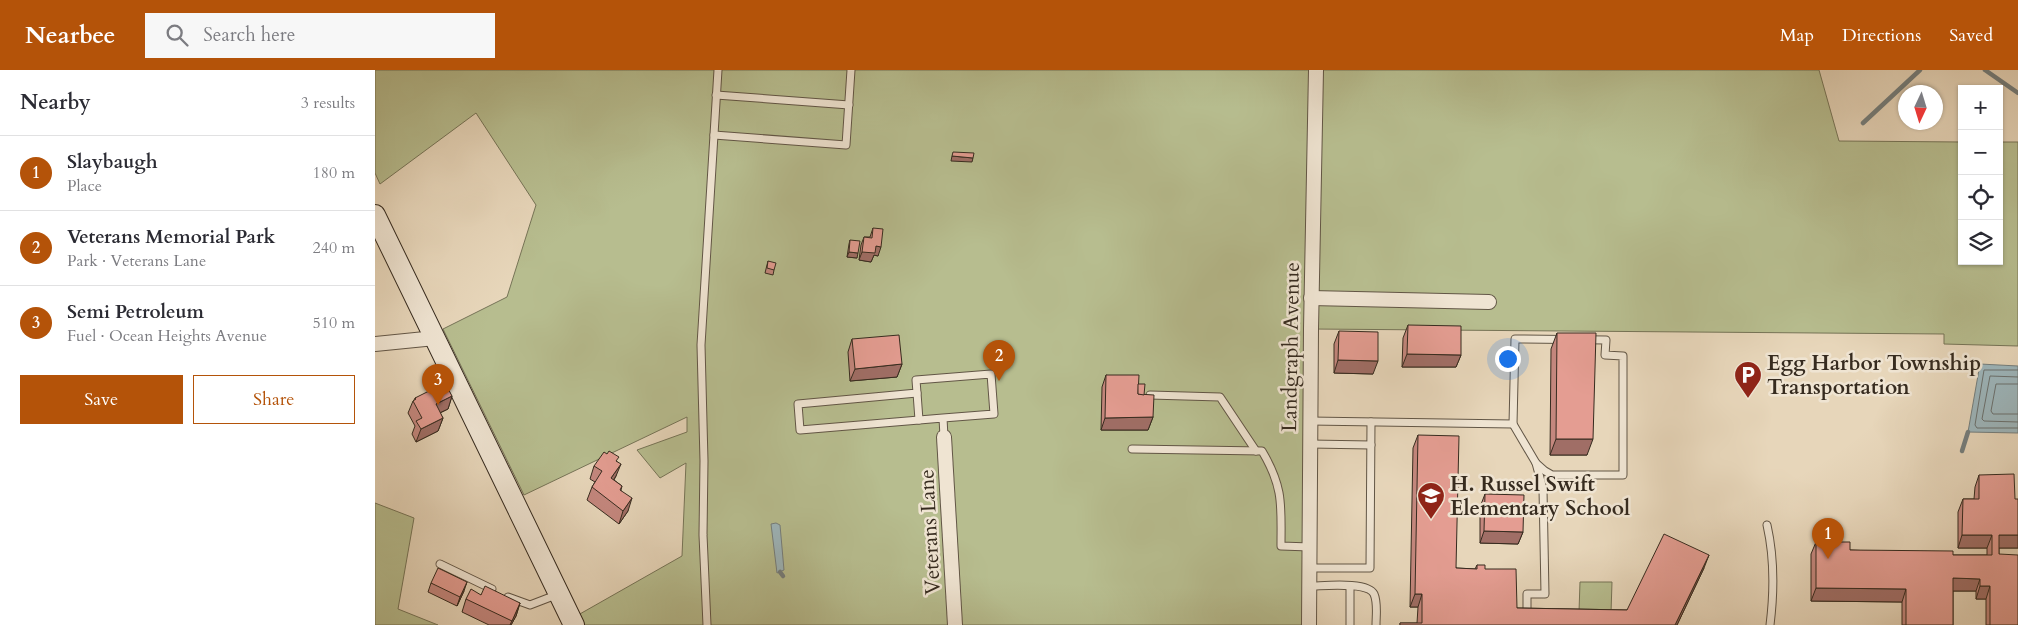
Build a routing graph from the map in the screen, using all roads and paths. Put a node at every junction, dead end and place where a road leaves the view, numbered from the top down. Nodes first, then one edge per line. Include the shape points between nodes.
1 (718, 70) edge
2 (851, 70) edge
3 (1316, 70) edge
4 (716, 95) junction
5 (849, 105) junction
6 (714, 135) junction
7 (375, 215) edge
8 (1311, 298) junction
9 (1489, 302) dead end
10 (435, 338) junction
11 (375, 344) edge
12 (917, 393) junction
13 (1150, 395) edge
14 (943, 418) junction
15 (919, 420) junction
16 (1310, 421) junction
17 (1371, 422) junction
18 (1513, 424) junction
19 (944, 437) joint
20 (1310, 444) junction
21 (1371, 445) junction
22 (1132, 448) dead end
23 (1256, 451) junction
24 (1536, 463) junction
25 (1767, 525) dead end
26 (1310, 547) junction
27 (440, 564) dead end
28 (1310, 568) junction
29 (1310, 586) junction
30 (1350, 586) junction
31 (559, 594) junction
32 (1527, 618) edge
33 (573, 625) edge
34 (707, 625) edge
35 (955, 625) edge
36 (1309, 625) edge
37 (1350, 625) edge
38 (1376, 625) edge
39 (1770, 625) edge

1 - 4 lane
2 - 5 lane
3 - 8 street, Landgraph Avenue
4 - 5 lane
4 - 6 lane
5 - 6 lane via 846,145
6 - 34 lane via 701,345
7 - 10 main road
8 - 9 street
8 - 16 street, Landgraph Avenue
10 - 11 street
10 - 31 main road
12 - 14 lane via 916,380 991,374 994,414
12 - 15 lane
12 - 15 lane via 798,404 800,430
13 - 23 lane via 1220,397
14 - 15 lane
14 - 19 lane
16 - 17 lane
16 - 20 street, Landgraph Avenue
17 - 18 lane
17 - 21 lane
18 - 24 lane
18 - 24 lane via 1515,339 1605,340 1605,356 1623,356 1623,475 1552,475
19 - 35 street, Veterans Lane
20 - 21 lane
20 - 26 street, Landgraph Avenue
21 - 28 lane via 1371,568
22 - 23 lane
23 - 26 lane via 1262,451 1278,482 1281,546
24 - 32 lane via 1543,489 1545,594 1527,594
25 - 39 lane via 1771,543
26 - 28 street, Landgraph Avenue
27 - 31 lane via 526,604 535,604
28 - 29 street, Landgraph Avenue
29 - 30 lane
29 - 36 street, Landgraph Avenue
30 - 37 lane
30 - 38 lane via 1372,590
31 - 33 main road

